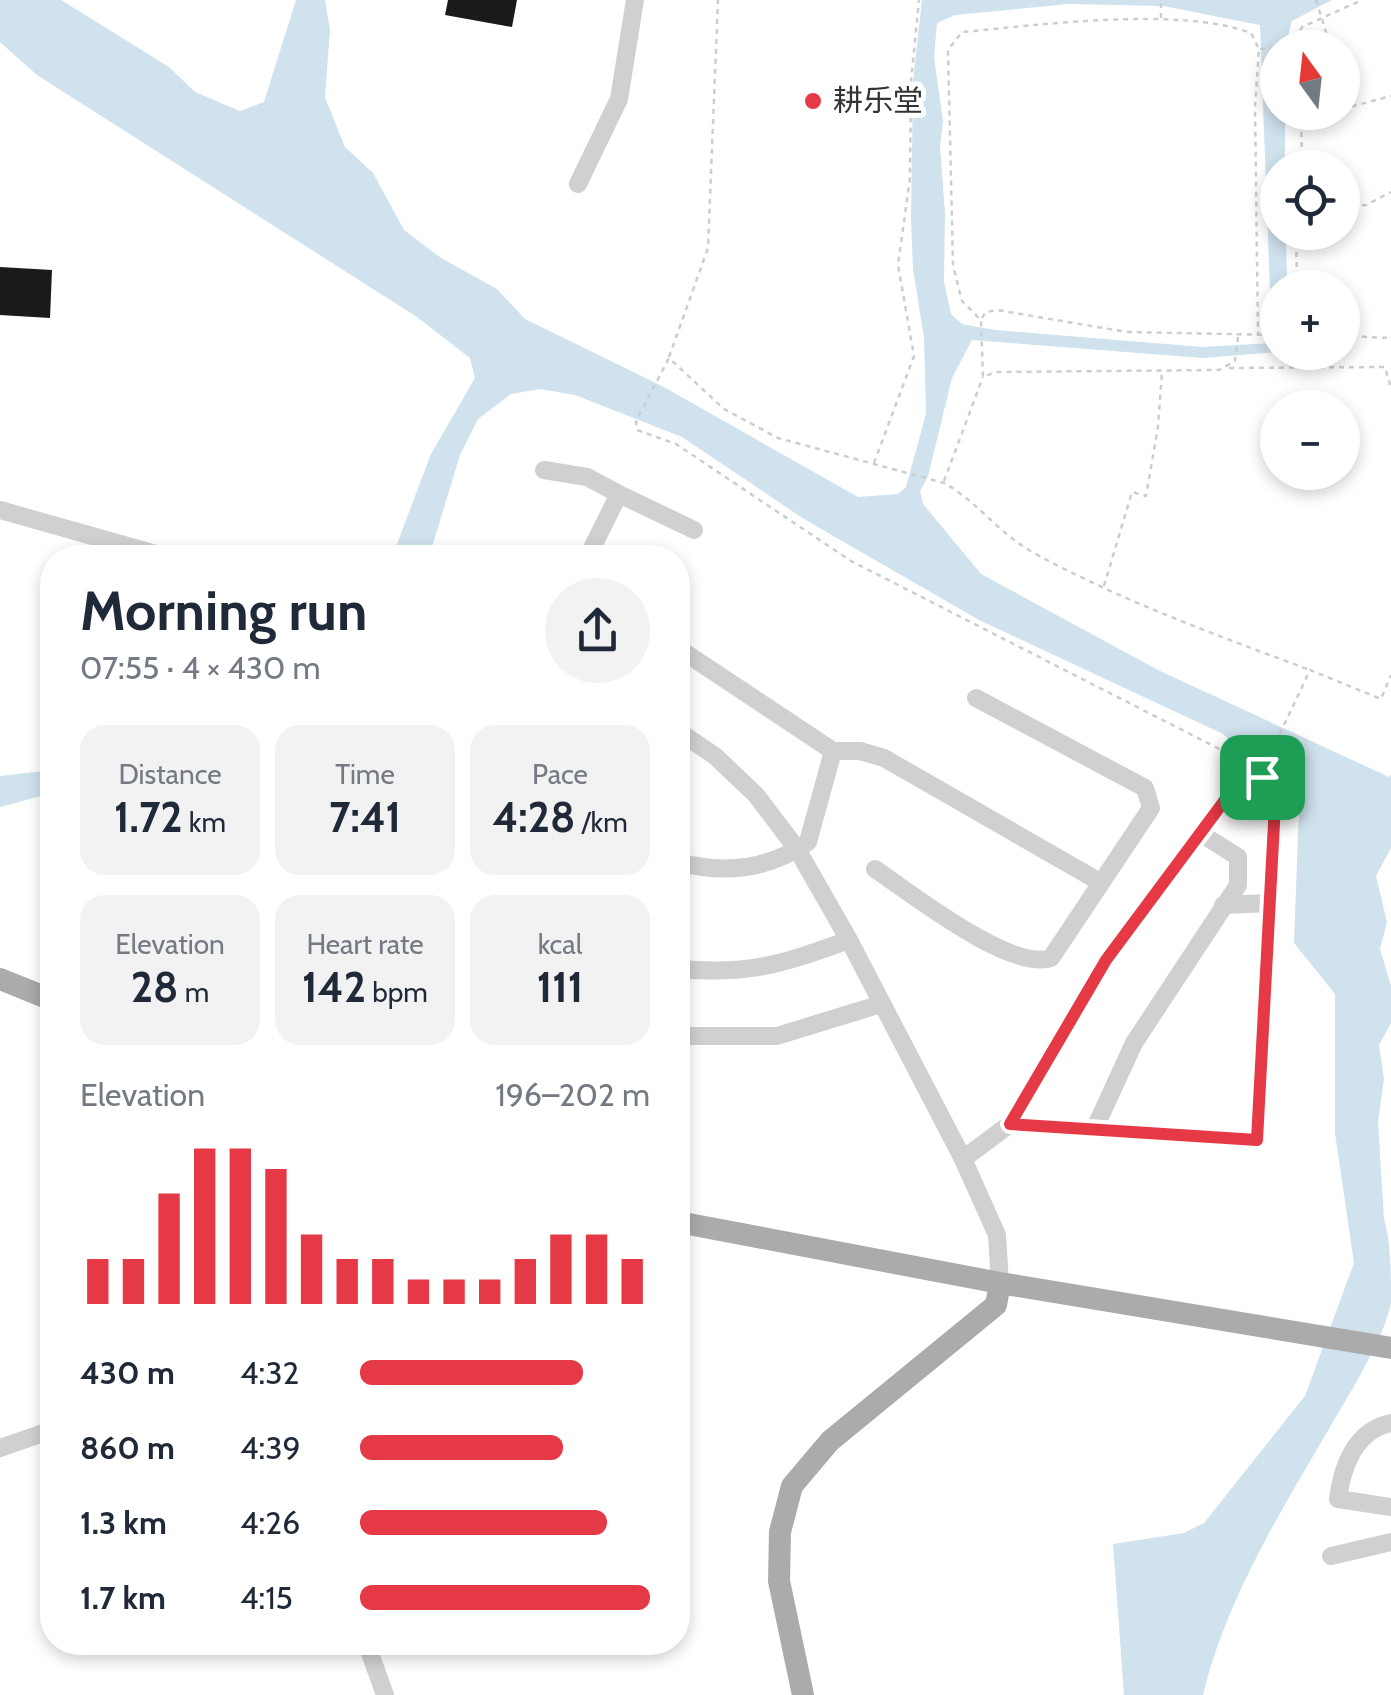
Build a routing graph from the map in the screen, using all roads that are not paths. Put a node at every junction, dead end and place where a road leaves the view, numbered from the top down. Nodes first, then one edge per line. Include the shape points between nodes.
1 (635, 0) edge
2 (578, 184) dead end
3 (544, 470) dead end
4 (619, 494) junction
5 (0, 510) edge
6 (694, 530) dead end
7 (124, 545) edge
8 (594, 545) edge
9 (690, 656) edge
10 (976, 698) dead end
11 (690, 739) edge
12 (833, 750) junction
13 (1200, 834) junction
14 (797, 849) junction
15 (690, 865) edge
16 (874, 869) dead end
17 (1100, 882) junction
18 (1270, 903) junction
19 (1224, 905) junction
20 (849, 940) junction
21 (690, 969) edge
22 (0, 979) edge
23 (40, 995) edge
24 (881, 1004) junction
25 (690, 1036) edge
26 (1010, 1124) junction
27 (1094, 1130) junction
28 (963, 1159) junction
29 (690, 1224) edge
30 (1000, 1284) junction
31 (1391, 1348) edge
32 (1391, 1423) edge
33 (40, 1434) edge
34 (0, 1448) edge
35 (1391, 1507) edge
36 (1391, 1542) edge
37 (1330, 1556) dead end
38 (370, 1655) edge
39 (384, 1695) edge
40 (804, 1695) edge

1 - 2 street via 619,99
3 - 4 street via 587,477
4 - 6 street
4 - 8 street
5 - 7 street
9 - 12 street
10 - 17 street via 1146,788 1151,808
11 - 14 street via 756,795
12 - 14 street via 808,842
12 - 17 street via 884,758
13 - 18 street via 1248,769 1276,786
13 - 19 street via 1238,857 1238,885
13 - 26 street via 1106,960
14 - 15 street via 740,870
14 - 20 street
16 - 17 street via 970,932 1014,955 1043,961
18 - 19 street
18 - 27 street via 1257,1140
19 - 27 street via 1134,1043
20 - 21 street via 760,970
20 - 24 street
22 - 23 main road
24 - 25 street via 777,1036
24 - 28 street
26 - 27 street
26 - 28 street
28 - 30 street via 996,1235
29 - 30 main road
30 - 31 main road
30 - 40 main road via 996,1305 830,1440 792,1486 780,1532 780,1581
32 - 35 street via 1366,1434 1350,1454 1338,1500
33 - 34 street
36 - 37 street
38 - 39 street

